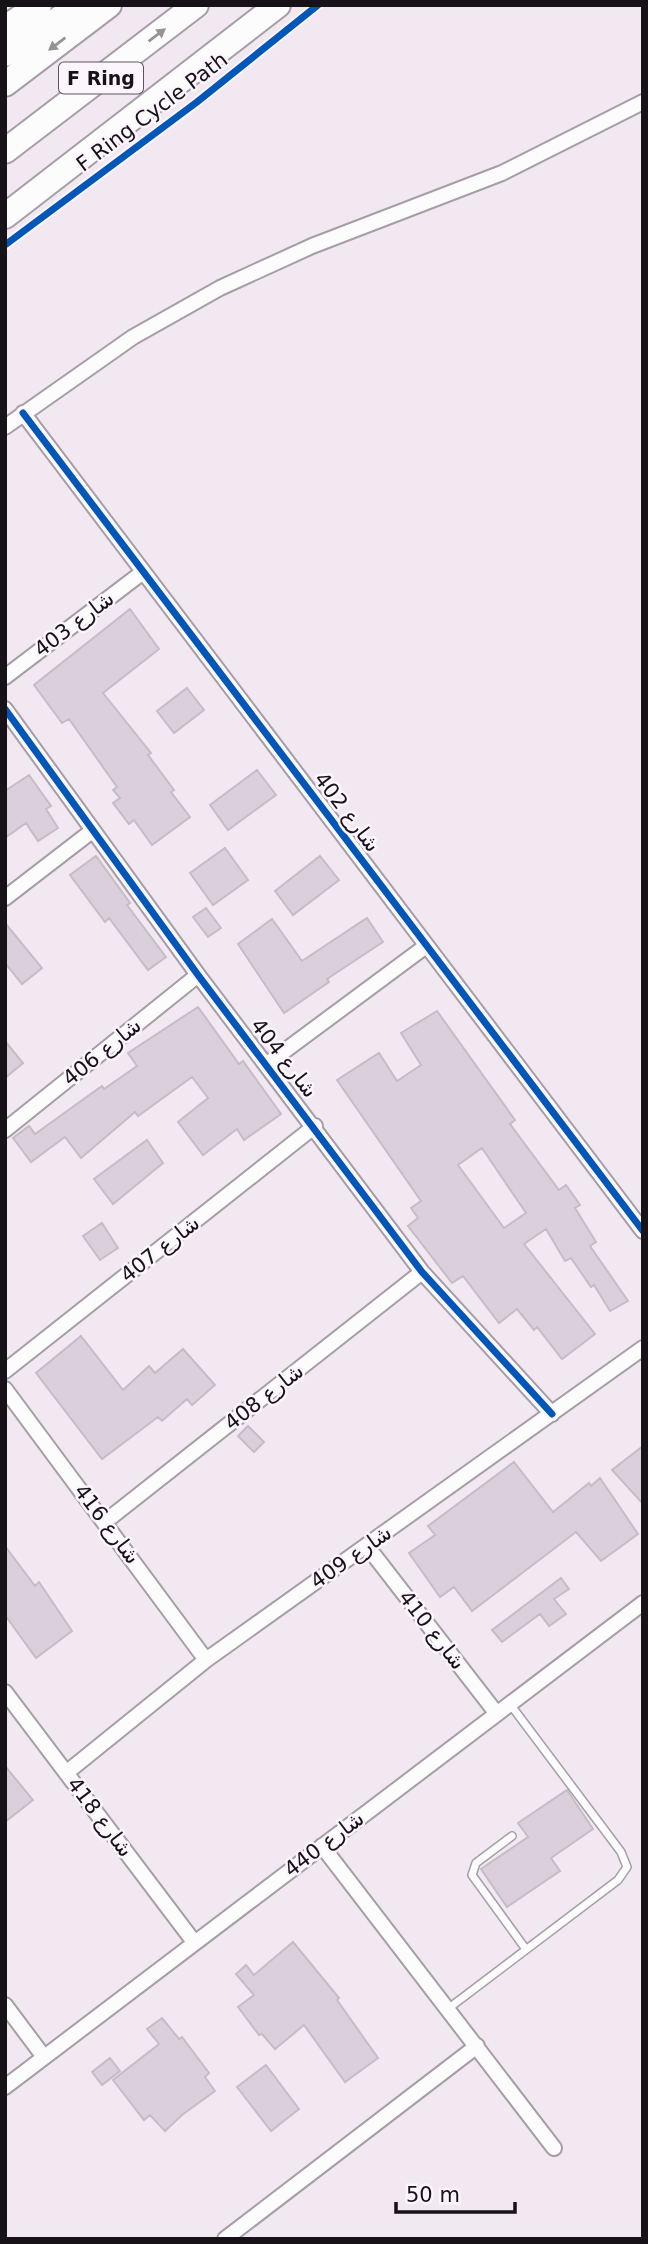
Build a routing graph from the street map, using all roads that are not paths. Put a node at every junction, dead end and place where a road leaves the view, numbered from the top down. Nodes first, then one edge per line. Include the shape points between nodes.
1 (38, 5) edge
2 (80, 5) edge
3 (109, 5) edge
4 (196, 5) edge
5 (278, 5) edge
6 (5, 28) edge
7 (5, 54) edge
8 (5, 83) edge
9 (643, 102) edge
10 (5, 151) edge
11 (5, 216) edge
12 (23, 413) junction
13 (5, 427) edge
14 (143, 572) junction
15 (5, 677) edge
16 (5, 709) edge
17 (92, 831) junction
18 (5, 898) edge
19 (426, 946) junction
20 (198, 975) junction
21 (267, 1064) junction
22 (315, 1126) junction
23 (5, 1130) edge
24 (643, 1231) edge
25 (422, 1272) junction
26 (643, 1348) edge
27 (5, 1371) edge
28 (5, 1389) edge
29 (552, 1414) junction
30 (106, 1521) junction
31 (367, 1546) junction
32 (643, 1603) edge
33 (206, 1660) junction
34 (5, 1692) edge
35 (510, 1704) junction
36 (497, 1714) junction
37 (66, 1773) junction
38 (512, 1836) dead end
39 (322, 1846) junction
40 (194, 1942) junction
41 (525, 1948) junction
42 (5, 2005) edge
43 (449, 2008) junction
44 (477, 2046) junction
45 (44, 2057) junction
46 (5, 2087) edge
47 (554, 2148) dead end
48 (225, 2239) edge

1 - 6 highway
2 - 7 highway
3 -> 8 highway, F Ring
10 -> 4 highway, F Ring
5 - 11 highway
9 - 12 street via 502,173 312,246 220,288 133,337
12 - 13 street
12 - 14 street, شارع 402
14 - 15 street, شارع 403
14 - 19 street, شارع 402
16 - 17 street, شارع 404
17 - 18 street
17 - 20 street, شارع 404
19 - 21 street
19 - 24 street, شارع 402
20 - 21 street, شارع 404
20 - 23 street, شارع 406
21 - 22 street, شارع 404
22 - 25 street, شارع 404
22 - 27 street, شارع 407
25 - 29 street, شارع 404
25 - 30 street, شارع 408
26 - 29 street, شارع 409
28 - 30 street, شارع 416
29 - 31 street, شارع 409
30 - 33 street, شارع 416
31 - 33 street, شارع 409
31 - 36 street, شارع 410
32 - 35 street, شارع 440
33 - 37 street, شارع 409
34 - 37 street, شارع 418
35 - 36 street, شارع 440
35 - 41 lane via 621,1852 627,1867 618,1880
36 - 39 street, شارع 440
37 - 40 street, شارع 418
38 - 41 lane via 477,1863 472,1875
39 - 40 street, شارع 440
39 - 43 street
40 - 45 street, شارع 440
41 - 43 lane
42 - 45 street
43 - 44 street
44 - 47 street
44 - 48 street
45 - 46 street, شارع 440

